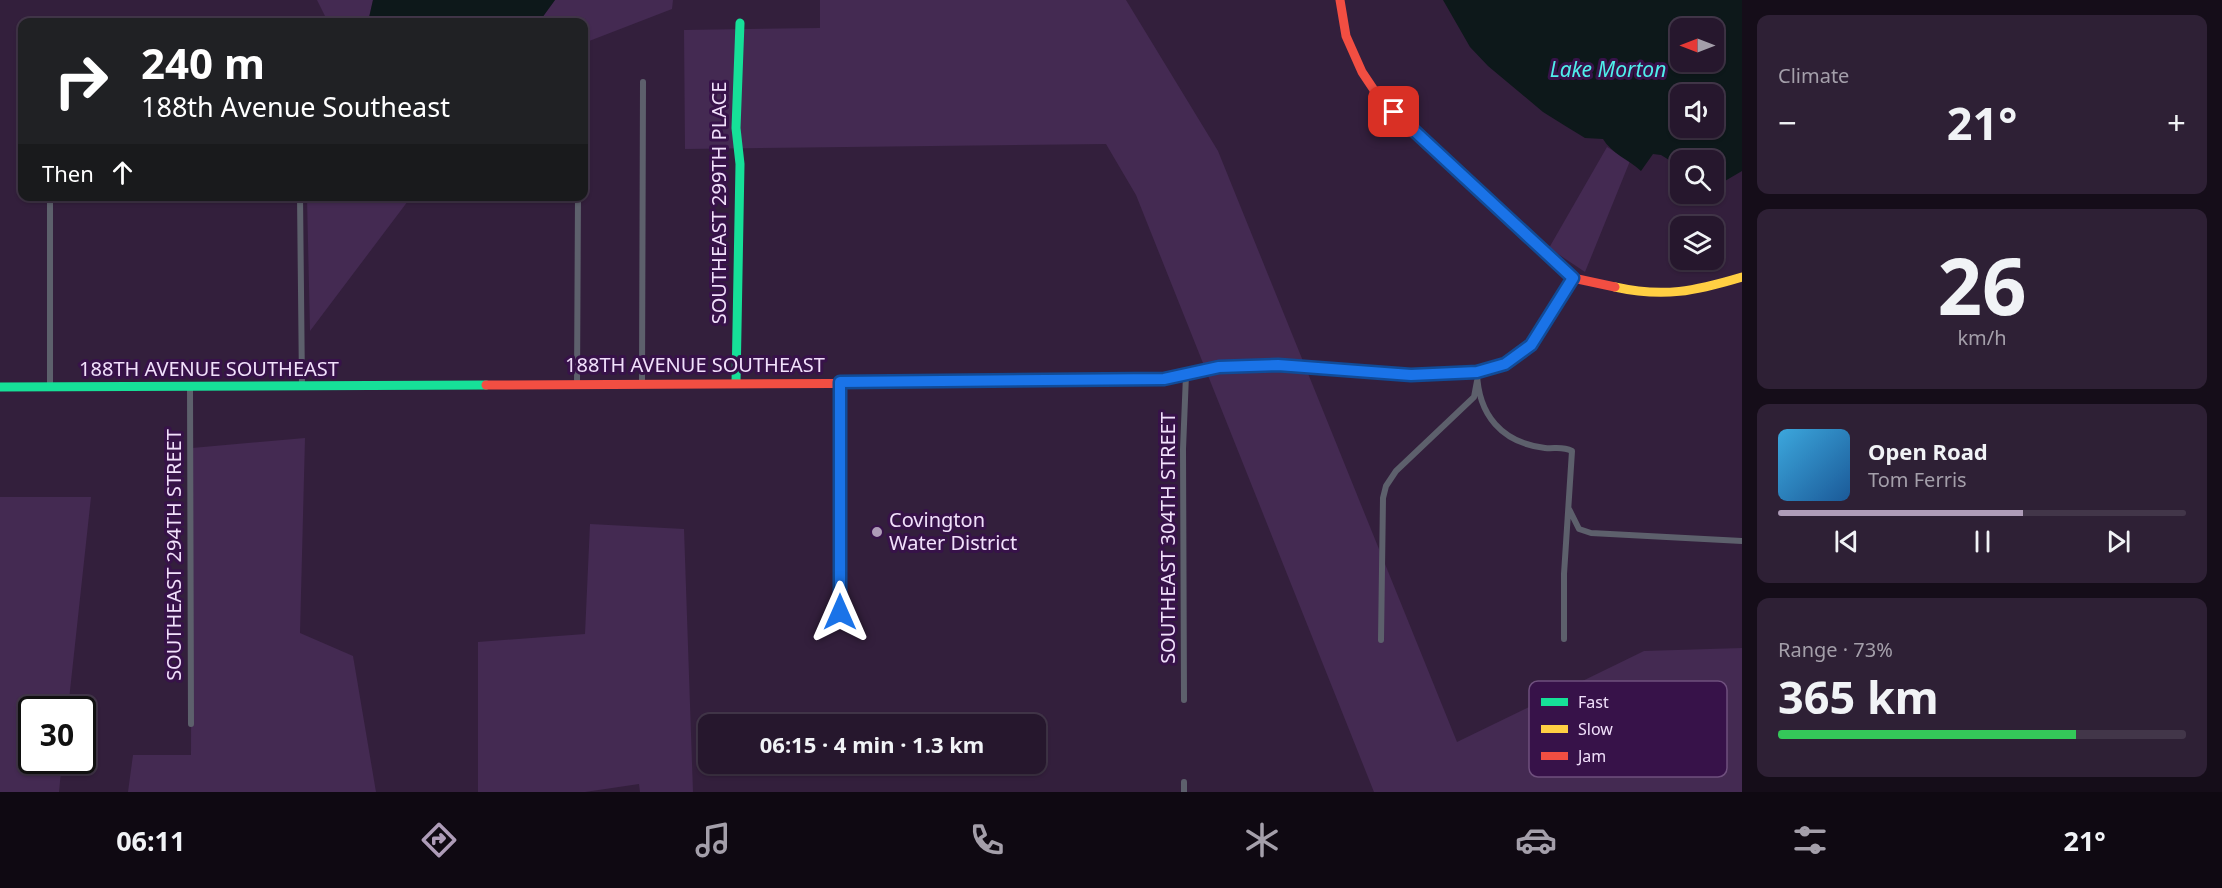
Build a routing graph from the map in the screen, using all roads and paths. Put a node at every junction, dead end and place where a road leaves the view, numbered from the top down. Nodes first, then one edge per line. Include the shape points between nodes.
1 (1340, 0) edge
2 (740, 23) dead end
3 (643, 82) dead end
4 (50, 201) edge
5 (300, 201) edge
6 (578, 201) edge
7 (1742, 277) edge
8 (1573, 278) junction
9 (1186, 375) junction
10 (1477, 375) junction
11 (840, 382) junction
12 (642, 383) junction
13 (735, 383) junction
14 (577, 384) junction
15 (302, 386) junction
16 (0, 387) edge
17 (190, 387) junction
18 (50, 388) junction
19 (1569, 508) junction
20 (1742, 541) edge
21 (840, 612) dead end
22 (1564, 639) dead end
23 (1381, 640) dead end
24 (1184, 700) dead end
25 (191, 724) dead end
26 (1184, 782) dead end
27 (1184, 792) edge

1 - 8 street via 1346,36 1378,96
2 - 13 street, SOUTHEAST 299TH PLACE via 735,128 740,164
3 - 12 street
4 - 18 street
5 - 15 street
6 - 14 street
7 - 8 street via 1675,294 1636,292
8 - 10 street, 188TH AVENUE SOUTHEAST via 1531,345 1520,356
9 - 10 street, 188TH AVENUE SOUTHEAST via 1219,367 1278,365 1411,375
9 - 11 street, 188TH AVENUE SOUTHEAST via 1087,382
9 - 24 street, SOUTHEAST 304TH STREET
10 - 19 street via 1491,423 1516,440 1572,451
10 - 23 street via 1474,397 1396,471 1386,486
11 - 13 street, 188TH AVENUE SOUTHEAST
11 - 21 street
12 - 13 street, 188TH AVENUE SOUTHEAST
12 - 14 street, 188TH AVENUE SOUTHEAST
14 - 15 street, 188TH AVENUE SOUTHEAST
15 - 17 street, 188TH AVENUE SOUTHEAST
16 - 18 street, 188TH AVENUE SOUTHEAST
17 - 18 street, 188TH AVENUE SOUTHEAST
17 - 25 street, SOUTHEAST 294TH STREET
19 - 20 street via 1579,529 1591,533
19 - 22 street
26 - 27 street

